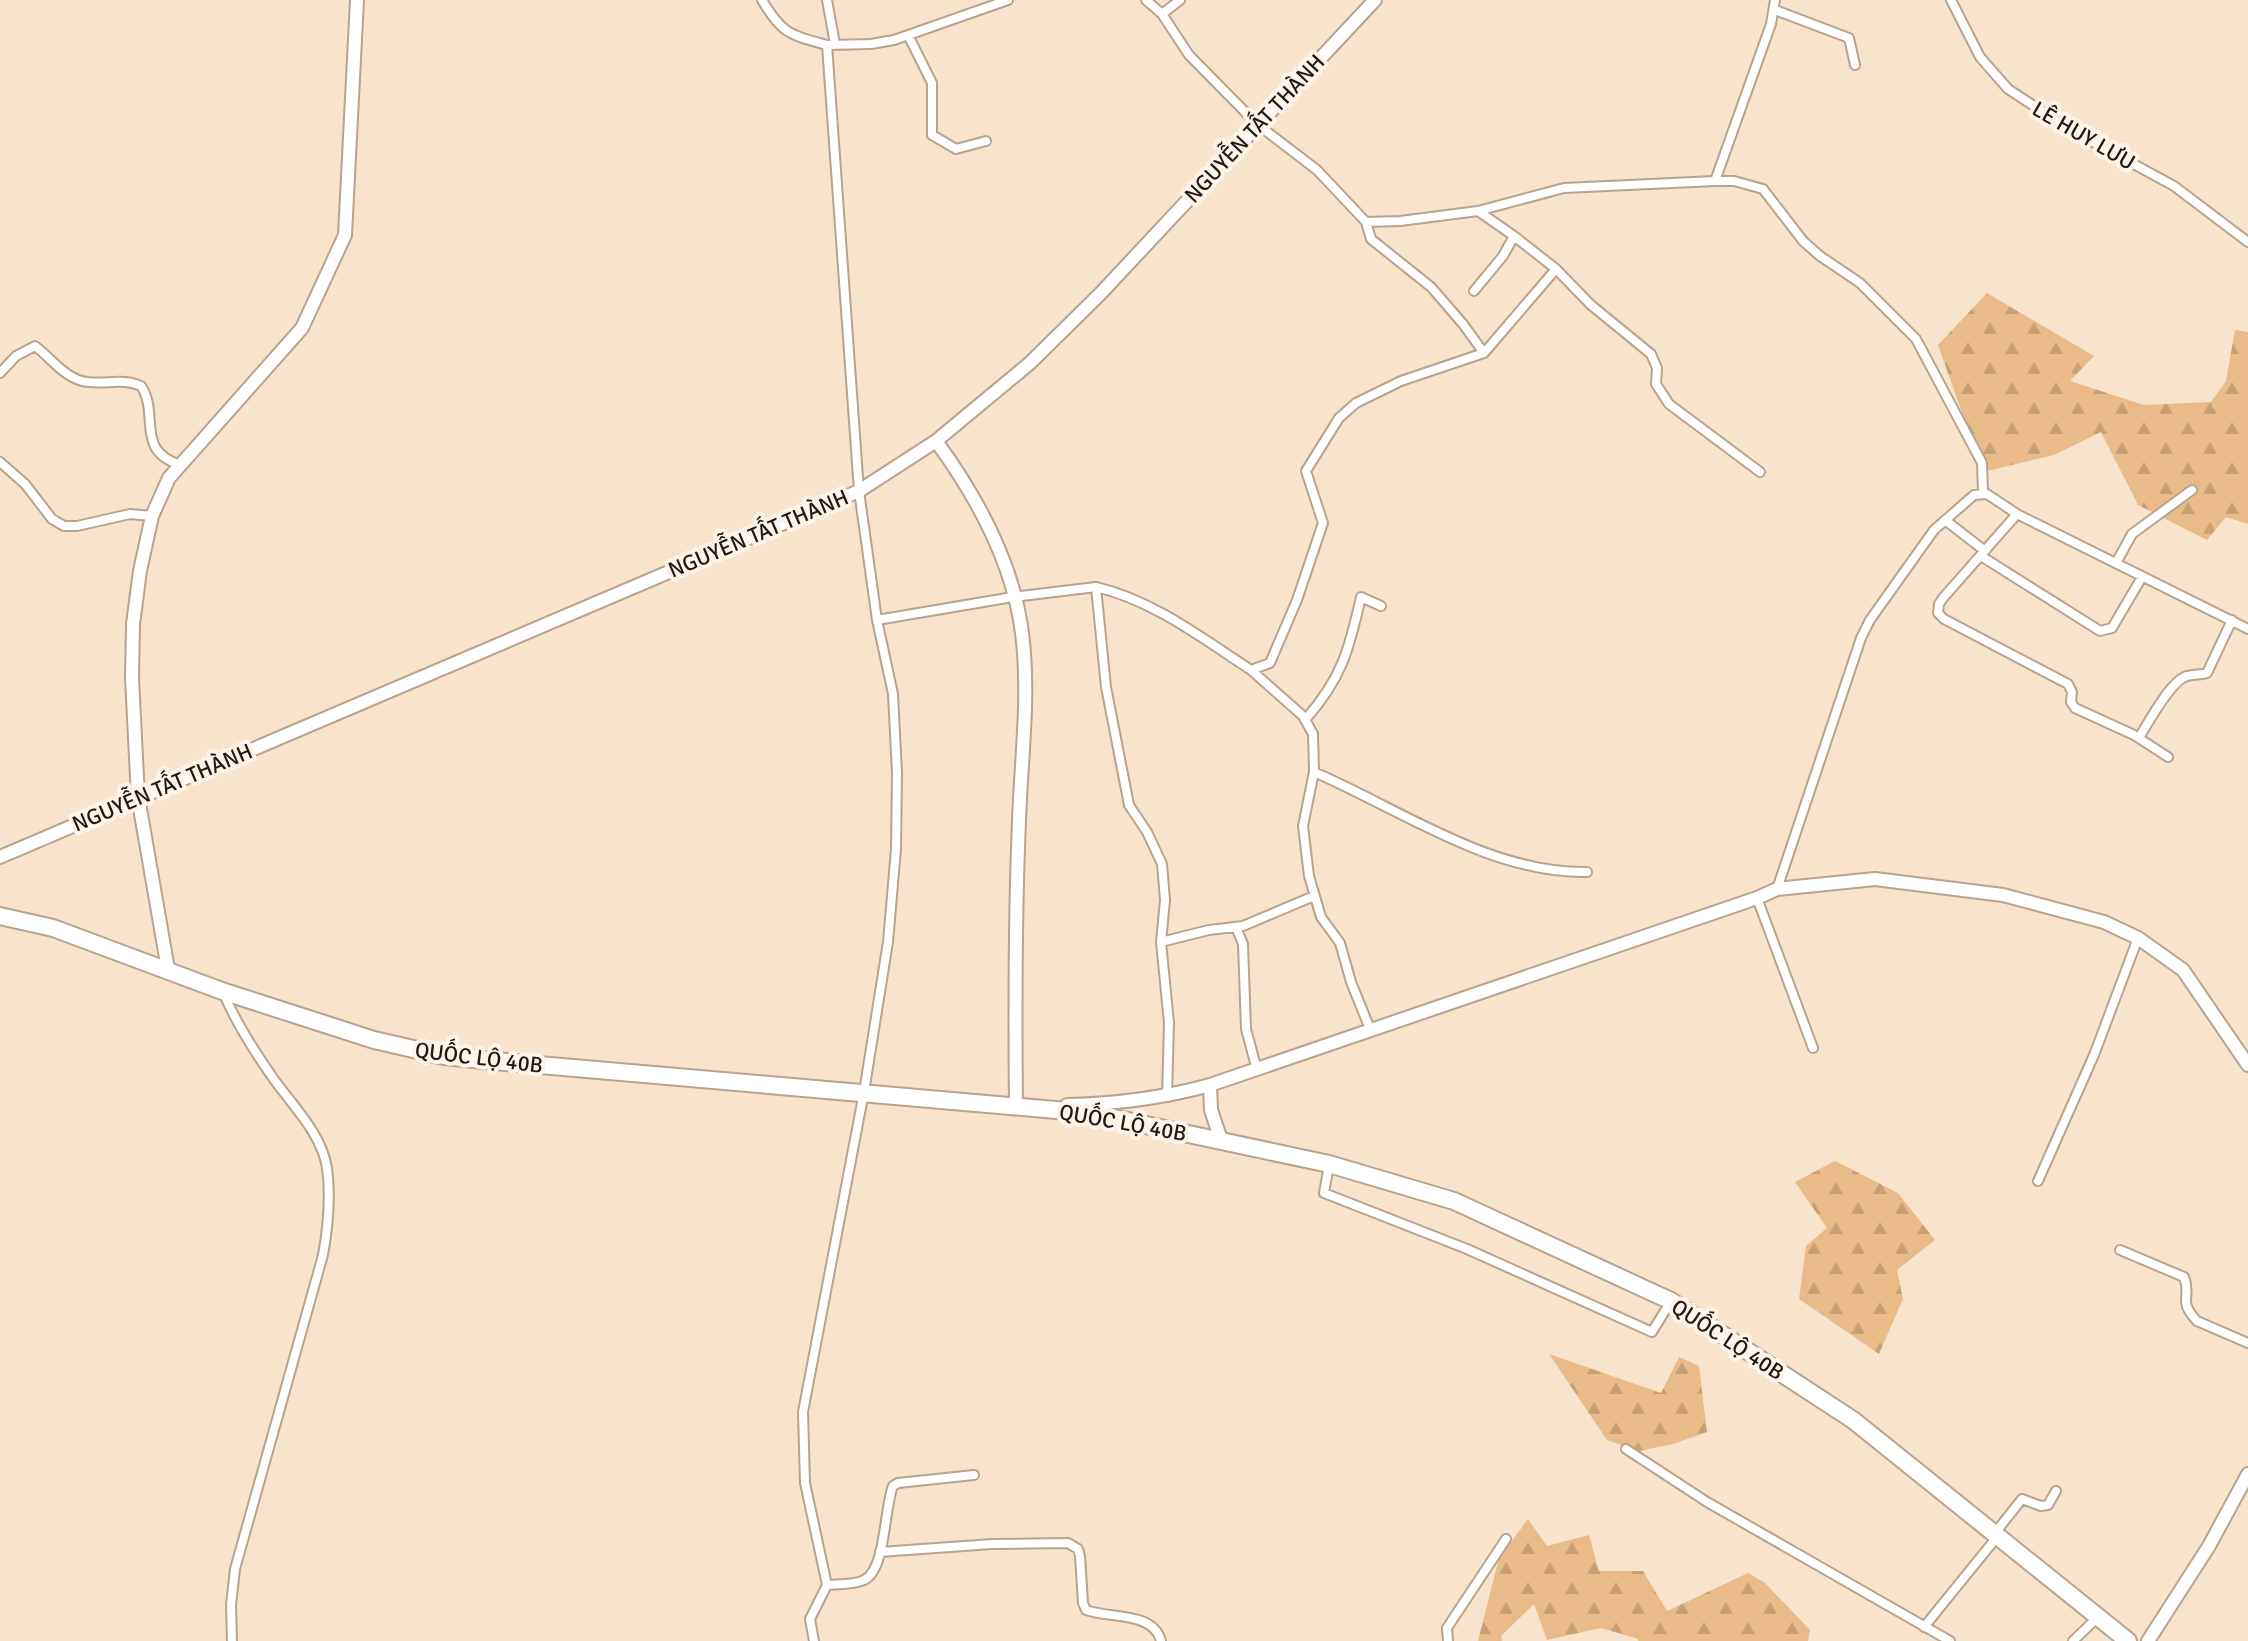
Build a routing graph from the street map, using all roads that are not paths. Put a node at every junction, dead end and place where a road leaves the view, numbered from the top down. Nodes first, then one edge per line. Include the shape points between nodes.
1 (357, 0) edge
2 (762, 0) edge
3 (827, 0) edge
4 (1008, 0) edge
5 (1146, 0) edge
6 (1180, 0) edge
7 (1375, 0) edge
8 (1775, 0) edge
9 (1951, 0) edge
10 (1775, 10) junction
11 (1162, 14) junction
12 (908, 35) junction
13 (831, 45) junction
14 (1855, 65) dead end
15 (1257, 124) junction
16 (986, 141) dead end
17 (1715, 181) junction
18 (1478, 211) junction
19 (1366, 222) junction
20 (1514, 236) junction
21 (2248, 242) edge
22 (1556, 269) junction
23 (1474, 291) dead end
24 (1484, 353) junction
25 (0, 373) edge
26 (936, 441) junction
27 (0, 462) edge
28 (181, 465) junction
29 (1760, 472) dead end
30 (2192, 490) dead end
31 (859, 491) junction
32 (1983, 493) junction
33 (2017, 514) junction
34 (152, 516) junction
35 (1945, 520) junction
36 (1983, 553) junction
37 (2116, 563) junction
38 (2142, 577) junction
39 (1096, 587) junction
40 (1013, 597) junction
41 (1381, 606) dead end
42 (877, 620) junction
43 (2232, 620) junction
44 (2248, 629) edge
45 (1251, 670) junction
46 (1305, 720) junction
47 (2139, 738) junction
48 (2168, 757) dead end
49 (1314, 772) junction
50 (138, 797) junction
51 (0, 857) edge
52 (1587, 872) dead end
53 (1777, 889) junction
54 (1314, 896) junction
55 (1757, 898) junction
56 (0, 916) edge
57 (1236, 927) junction
58 (2138, 938) junction
59 (1161, 942) junction
60 (168, 969) junction
61 (222, 991) junction
62 (1370, 1029) junction
63 (1813, 1048) dead end
64 (2248, 1065) edge
65 (1257, 1070) junction
66 (1210, 1085) junction
67 (864, 1092) junction
68 (1167, 1097) junction
69 (1016, 1106) junction
70 (1221, 1140) junction
71 (1329, 1164) junction
72 (2038, 1181) dead end
73 (2120, 1250) dead end
74 (1671, 1301) junction
75 (2248, 1343) edge
76 (1626, 1449) dead end
77 (2248, 1474) edge
78 (974, 1475) dead end
79 (2056, 1491) dead end
80 (1996, 1536) junction
81 (1506, 1539) dead end
82 (880, 1552) junction
83 (827, 1585) junction
84 (2098, 1617) junction
85 (1924, 1627) junction
86 (232, 1641) edge
87 (814, 1641) edge
88 (1161, 1641) edge
89 (1448, 1641) edge
90 (1950, 1641) edge
91 (2073, 1641) edge
92 (2128, 1641) edge
93 (2148, 1641) edge

1 - 28 main road via 345,235 302,328
2 - 13 street via 776,23 793,36
3 - 13 street
4 - 12 street
5 - 11 street
6 - 11 street
7 - 15 main road, NGUYỄN TẤT THÀNH
8 - 10 street
9 - 21 street, LÊ HUY LƯU via 1980,57 2008,89 2174,186
10 - 14 street via 1849,38
10 - 17 street
11 - 15 street via 1189,55
12 - 13 street via 871,44
12 - 16 street via 932,83 932,135 956,149
13 - 31 street
15 - 19 street via 1317,170
15 - 26 main road, NGUYỄN TẤT THÀNH via 1070,324 1003,388
17 - 18 street via 1564,188
17 - 32 street via 1763,189 1803,241 1860,283 1916,339 1982,463
18 - 19 street
18 - 20 street
19 - 24 street via 1371,239 1431,287
20 - 22 street
20 - 23 street
22 - 24 street
22 - 29 street via 1651,354 1656,384 1669,404
24 - 45 street via 1377,391 1339,418 1306,471 1323,523 1314,553 1270,663
25 - 28 street via 35,346 82,381 141,386 155,448
26 - 31 main road, NGUYỄN TẤT THÀNH
26 - 40 main road via 999,548
27 - 34 street via 64,526 130,514
28 - 34 main road via 169,478
30 - 37 street via 2132,534
31 - 42 street
31 - 50 main road, NGUYỄN TẤT THÀNH
32 - 33 street
32 - 35 street
33 - 36 street
33 - 37 street
34 - 50 main road via 133,624
35 - 36 street
35 - 53 street via 1865,629
36 - 38 street via 2100,631 2112,628
36 - 47 street via 1939,604 1941,616 2068,684 2075,708
37 - 38 street
38 - 43 street
39 - 40 street
39 - 45 street via 1163,614
39 - 59 street via 1106,687 1129,805 1162,864
40 - 42 street
40 - 69 main road via 1022,632 1024,685
41 - 46 street via 1361,597 1343,663 1328,694
42 - 67 street via 893,694 896,849 888,942
43 - 44 street
43 - 47 street via 2207,673 2180,680
45 - 46 street
46 - 49 street via 1313,734
47 - 48 street
49 - 52 street via 1481,850 1551,871
49 - 54 street via 1303,826
50 - 51 main road, NGUYỄN TẤT THÀNH
50 - 60 main road
53 - 55 main road
53 - 58 main road via 1875,879 2003,895 2104,922
54 - 57 street
54 - 62 street via 1321,917 1340,943
55 - 62 main road
55 - 63 street
56 - 60 highway, QUỐC LỘ 40B via 53,928
57 - 59 street
57 - 65 street via 1243,944 1246,1029
58 - 64 main road via 2183,970
58 - 72 street
59 - 68 street via 1169,1023
60 - 61 highway, QUỐC LỘ 40B
61 - 67 highway, QUỐC LỘ 40B via 374,1040 444,1056
61 - 86 street via 250,1044 307,1124 327,1168 329,1204 323,1255 235,1569
62 - 65 main road
65 - 66 main road
66 - 68 main road
66 - 70 main road
67 - 69 highway, QUỐC LỘ 40B
67 - 83 street via 803,1412 805,1483
68 - 69 main road
69 - 70 highway, QUỐC LỘ 40B via 1090,1113
70 - 71 highway, QUỐC LỘ 40B
71 - 74 highway, QUỐC LỘ 40B via 1454,1201
71 - 74 street via 1324,1193 1467,1249 1652,1332
73 - 75 street via 2184,1277 2186,1309 2197,1321
74 - 80 highway, QUỐC LỘ 40B via 1853,1420
76 - 85 street
77 - 93 main road
78 - 82 street via 893,1486
79 - 80 street via 2048,1505 2022,1499
80 - 84 highway, QUỐC LỘ 40B
80 - 85 street
81 - 89 street via 1447,1628
82 - 83 street via 866,1579
82 - 88 street via 1068,1543 1080,1556 1086,1610 1140,1620 1156,1630
83 - 87 street via 810,1619
84 - 91 street
84 - 92 highway, QUỐC LỘ 40B
85 - 90 street

